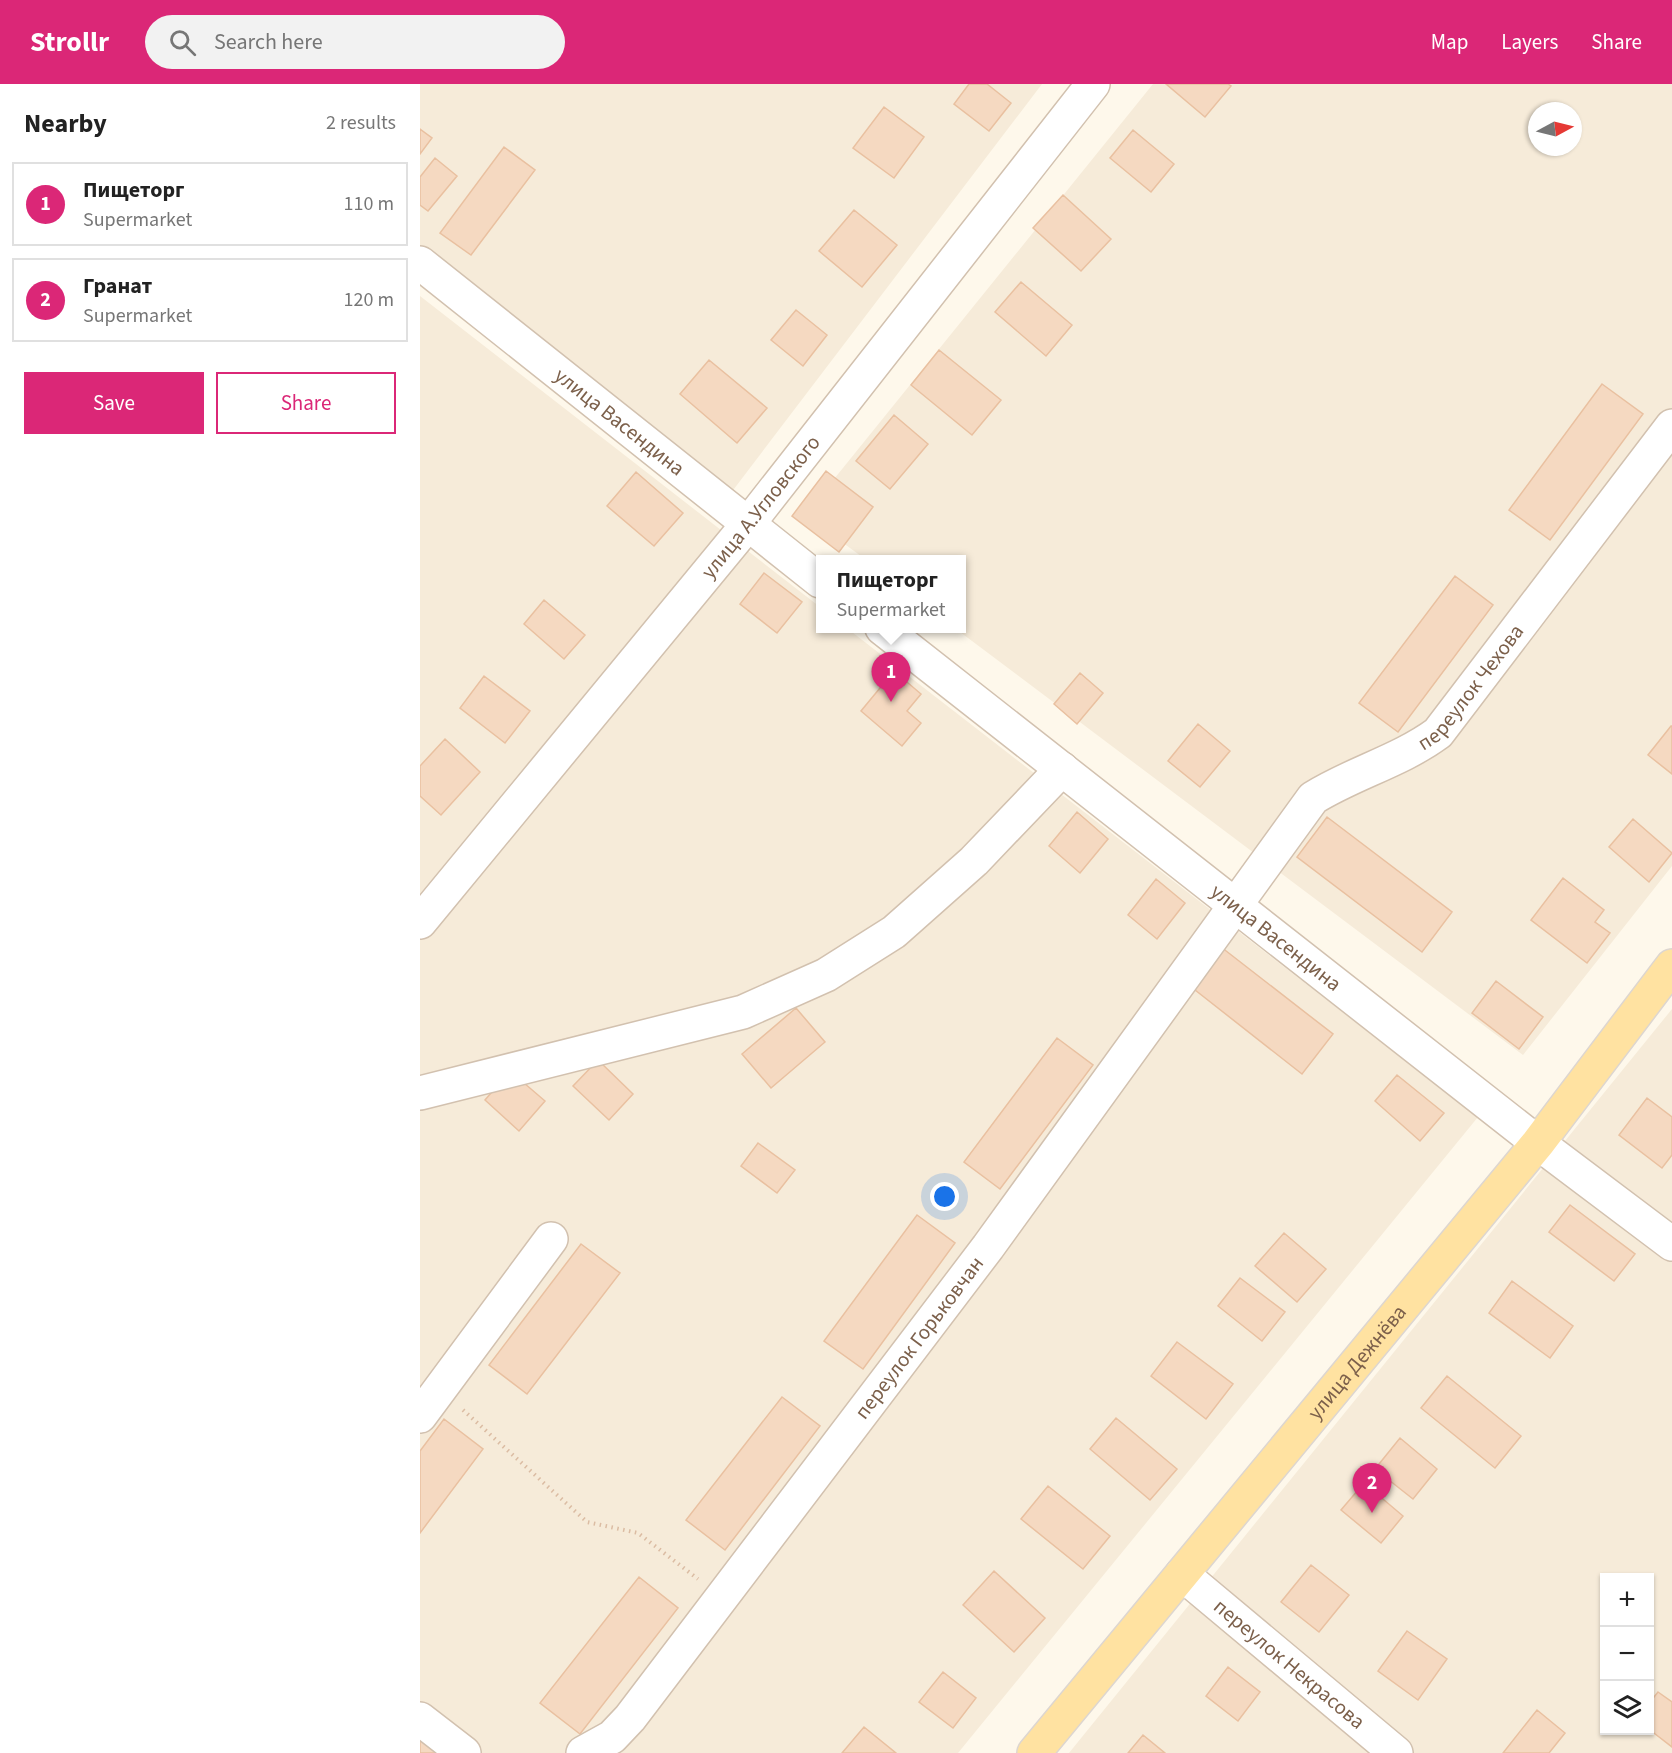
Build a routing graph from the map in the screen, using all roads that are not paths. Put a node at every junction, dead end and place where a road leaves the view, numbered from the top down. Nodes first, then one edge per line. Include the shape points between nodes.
1 (1093, 84) edge
2 (420, 263) edge
3 (1672, 426) edge
4 (748, 524) junction
5 (816, 577) edge
6 (888, 633) edge
7 (1062, 769) junction
8 (1234, 903) junction
9 (420, 922) edge
10 (1672, 966) edge
11 (420, 1093) edge
12 (1538, 1143) junction
13 (551, 1239) dead end
14 (1672, 1244) edge
15 (420, 1416) edge
16 (1182, 1574) junction
17 (420, 1719) edge
18 (464, 1753) edge
19 (583, 1753) edge
20 (1034, 1753) edge
21 (1396, 1753) edge

1 - 4 street, улица А.Угловского
2 - 4 street, улица Васендина
3 - 8 street, переулок Чехова via 1438,733 1417,748 1313,798
4 - 5 street, улица Васендина
4 - 9 street, улица А.Угловского
6 - 7 street, улица Васендина
7 - 8 street, улица Васендина
7 - 11 street via 974,861 894,932 826,975 743,1012
8 - 12 street, улица Васендина
8 - 19 street, переулок Горьковчан via 988,1247 722,1598 630,1718 612,1737
10 - 12 main road, улица Дежнёва
12 - 14 street, улица Васендина
12 - 16 main road, улица Дежнёва
13 - 15 street
16 - 20 main road, улица Дежнёва
16 - 21 street, переулок Некрасова
17 - 18 street

